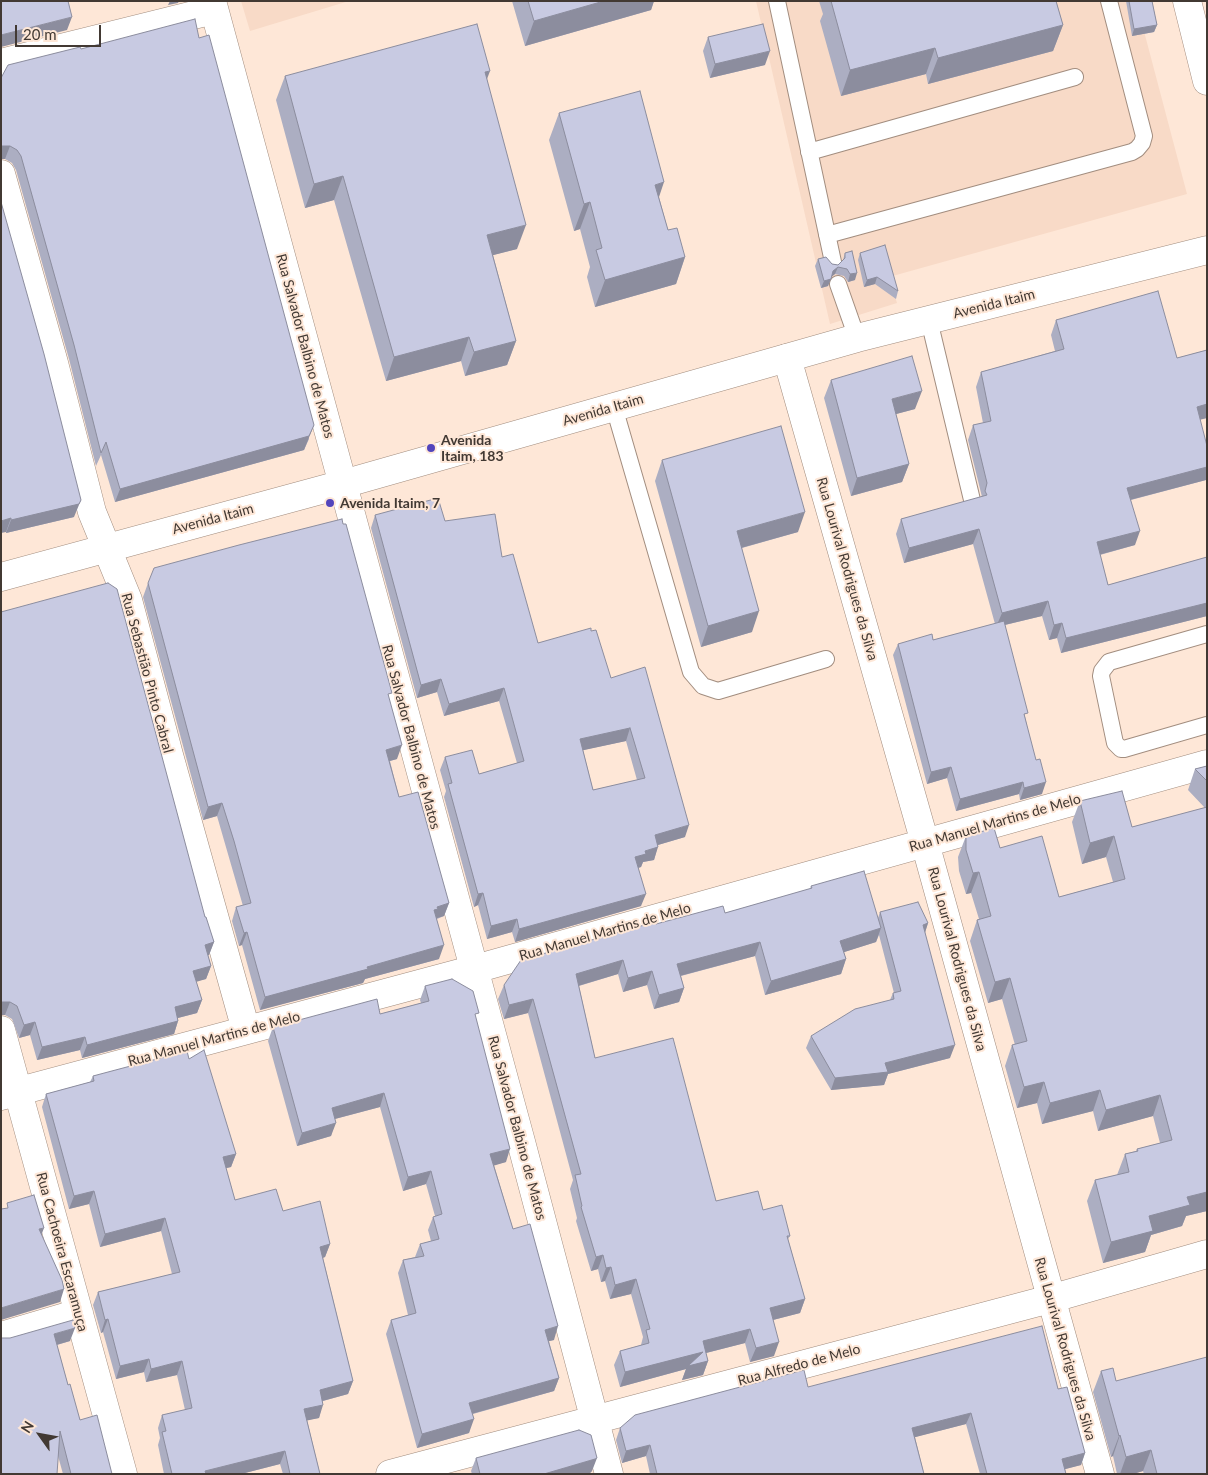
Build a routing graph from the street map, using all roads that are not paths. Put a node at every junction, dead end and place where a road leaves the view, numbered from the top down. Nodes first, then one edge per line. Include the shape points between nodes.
1 (777, 1) edge
2 (1109, 1) edge
3 (1187, 1) edge
4 (213, 6) edge
5 (1, 63) edge
6 (1075, 77) dead end
7 (1207, 81) edge
8 (809, 152) junction
9 (1, 174) edge
10 (827, 235) junction
11 (1207, 250) edge
12 (832, 262) edge
13 (838, 284) dead end
14 (928, 320) junction
15 (857, 338) junction
16 (787, 358) junction
17 (614, 407) junction
18 (343, 484) junction
19 (972, 500) edge
20 (107, 548) junction
21 (1, 578) edge
22 (1207, 634) edge
23 (826, 659) dead end
24 (1207, 725) edge
25 (1207, 764) edge
26 (925, 843) junction
27 (475, 969) junction
28 (1, 1030) edge
29 (246, 1030) junction
30 (10, 1093) edge
31 (1207, 1254) edge
32 (1050, 1299) junction
33 (79, 1313) junction
34 (1, 1336) edge
35 (594, 1419) junction
36 (123, 1474) edge
37 (390, 1474) edge
38 (609, 1474) edge
39 (1100, 1474) edge

1 - 8 lane
2 - 10 lane via 1144,136 1137,149
3 - 7 street
4 - 5 street
4 - 18 street, Rua Salvador Balbino de Matos
6 - 8 lane
8 - 10 lane
9 - 20 street, Rua Sebastião Pinto Cabral via 92,512
10 - 12 lane
11 - 14 street, Avenida Itaim
13 - 15 lane
14 - 15 street, Avenida Itaim
14 - 19 lane
15 - 16 street, Avenida Itaim
16 - 17 street, Avenida Itaim
16 - 26 street, Rua Lourival Rodrigues da Silva
17 - 18 street, Avenida Itaim
17 - 23 lane via 691,672 703,686 718,691
18 - 20 street, Avenida Itaim
18 - 27 street, Rua Salvador Balbino de Matos
20 - 21 street, Avenida Itaim
20 - 29 street, Rua Sebastião Pinto Cabral via 128,600
22 - 24 lane via 1109,662 1101,676 1115,743 1121,749
25 - 26 street, Rua Manuel Martins de Melo
26 - 27 street, Rua Manuel Martins de Melo
26 - 32 street, Rua Lourival Rodrigues da Silva
27 - 29 street, Rua Manuel Martins de Melo
27 - 35 street, Rua Salvador Balbino de Matos
28 - 30 street, Rua Cachoeira Escaramuça
29 - 30 street, Rua Manuel Martins de Melo
30 - 33 street, Rua Cachoeira Escaramuça
31 - 32 street, Rua Alfredo de Melo
32 - 35 street, Rua Alfredo de Melo
32 - 39 street, Rua Lourival Rodrigues da Silva
33 - 34 street
33 - 36 street, Rua Cachoeira Escaramuça
35 - 37 street, Rua Alfredo de Melo
35 - 38 street, Rua Salvador Balbino de Matos

